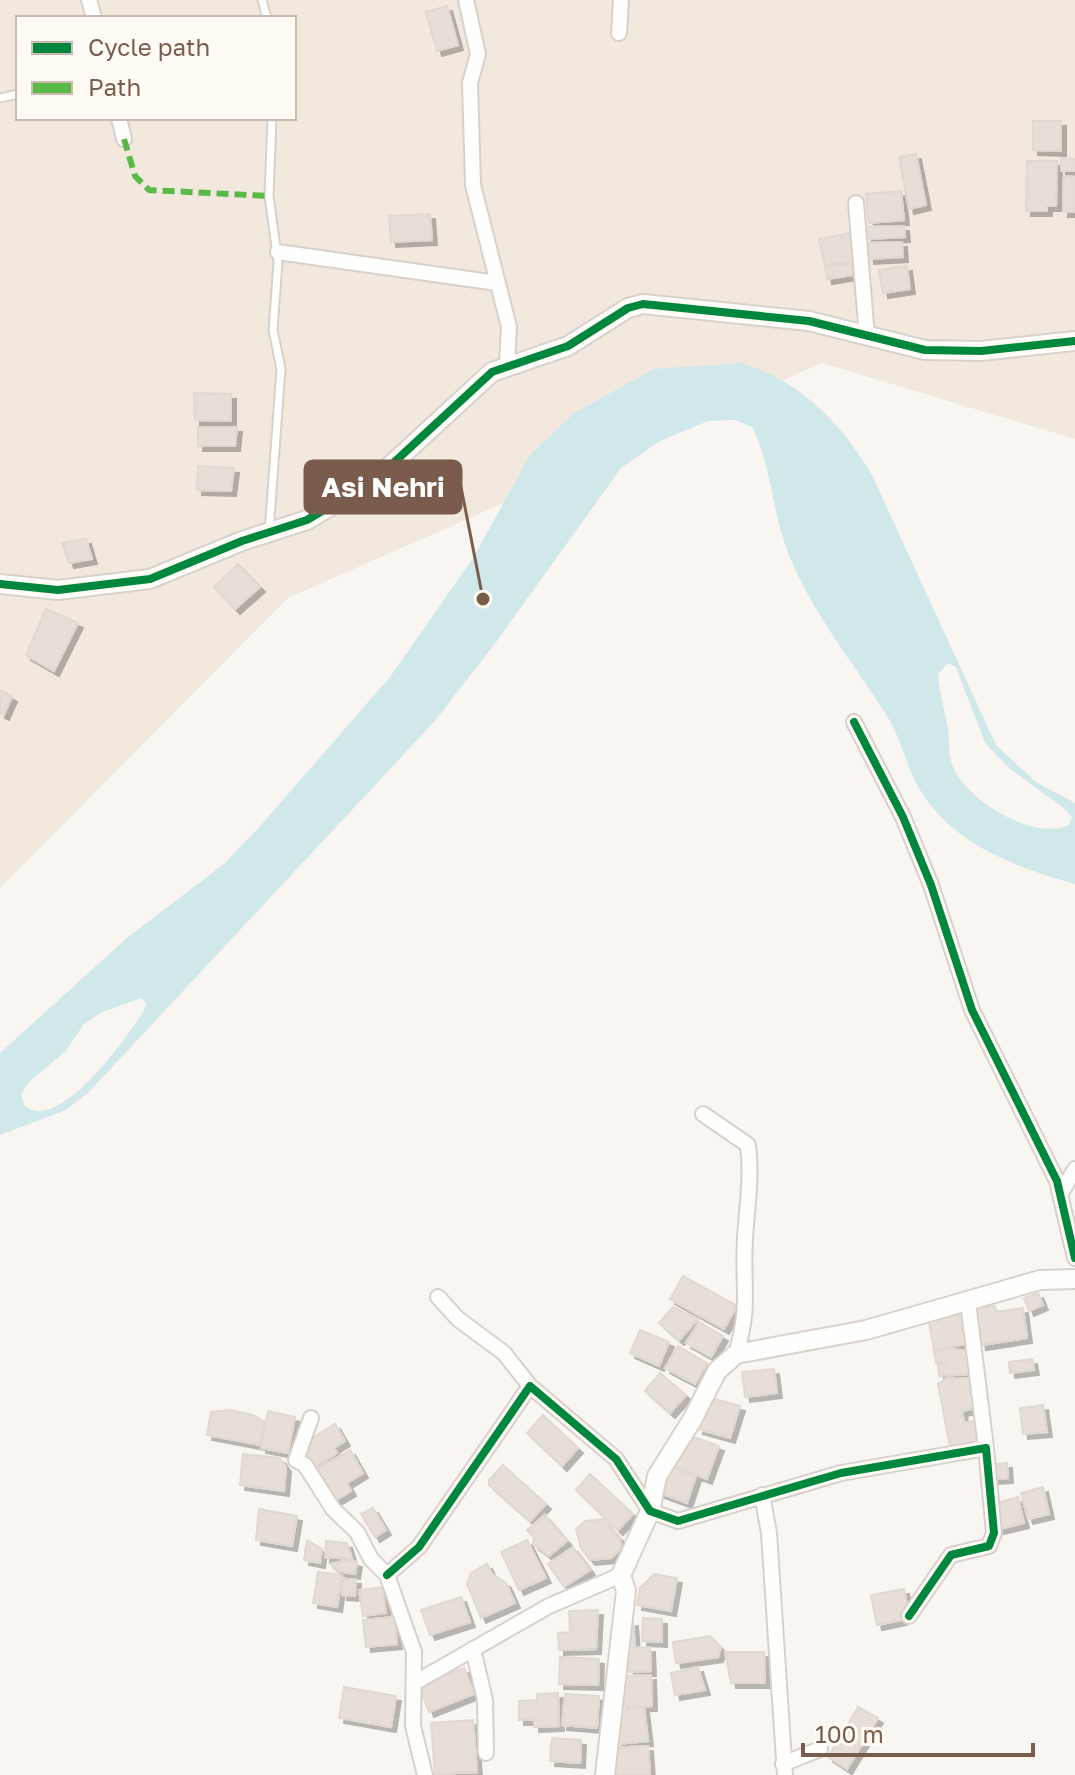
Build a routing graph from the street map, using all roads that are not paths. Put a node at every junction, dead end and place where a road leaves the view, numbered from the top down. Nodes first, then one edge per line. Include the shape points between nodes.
1 (466, 0) edge
2 (621, 0) edge
3 (619, 33) dead end
4 (119, 120) edge
5 (272, 120) edge
6 (124, 139) dead end
7 (856, 203) dead end
8 (278, 252) junction
9 (497, 283) junction
10 (867, 337) junction
11 (1075, 341) edge
12 (507, 364) junction
13 (269, 534) junction
14 (0, 584) edge
15 (854, 722) dead end
16 (703, 1114) dead end
17 (1075, 1169) edge
18 (1061, 1193) junction
19 (1075, 1258) edge
20 (1075, 1279) edge
21 (438, 1297) dead end
22 (968, 1302) junction
23 (736, 1354) junction
24 (530, 1386) junction
25 (311, 1418) dead end
26 (986, 1448) junction
27 (762, 1495) junction
28 (650, 1511) junction
29 (387, 1575) junction
30 (621, 1575) junction
31 (909, 1616) dead end
32 (473, 1649) junction
33 (416, 1682) junction
34 (820, 1749) dead end
35 (486, 1753) dead end
36 (784, 1769) edge
37 (425, 1775) edge
38 (605, 1775) edge

1 - 9 street via 478,54 470,83 473,185
2 - 3 street
4 - 6 street
5 - 8 lane via 269,196
7 - 10 street
8 - 9 street
8 - 13 lane via 273,330 280,378
9 - 12 street via 509,327
10 - 11 street via 951,351
10 - 12 street via 809,321 643,304 568,346
12 - 13 street via 478,384 376,479 307,520
13 - 14 street via 150,579 58,590
15 - 18 street via 931,885 972,1010
16 - 23 street via 748,1145 746,1322
17 - 18 street
18 - 19 street
20 - 22 street via 1040,1280
21 - 24 street via 504,1353
22 - 23 street via 866,1330
22 - 26 street
23 - 28 street via 717,1371 674,1443 657,1476
24 - 28 street via 616,1459
24 - 29 street via 419,1547
25 - 29 street via 296,1460
26 - 27 street via 841,1473
26 - 31 street via 994,1533 989,1546 951,1555
27 - 28 street via 678,1521
27 - 36 street
28 - 30 street
29 - 33 street via 414,1652
30 - 32 street via 549,1606
30 - 38 street via 626,1591
32 - 33 street
32 - 35 street via 485,1700
33 - 37 street via 413,1726
34 - 36 street

